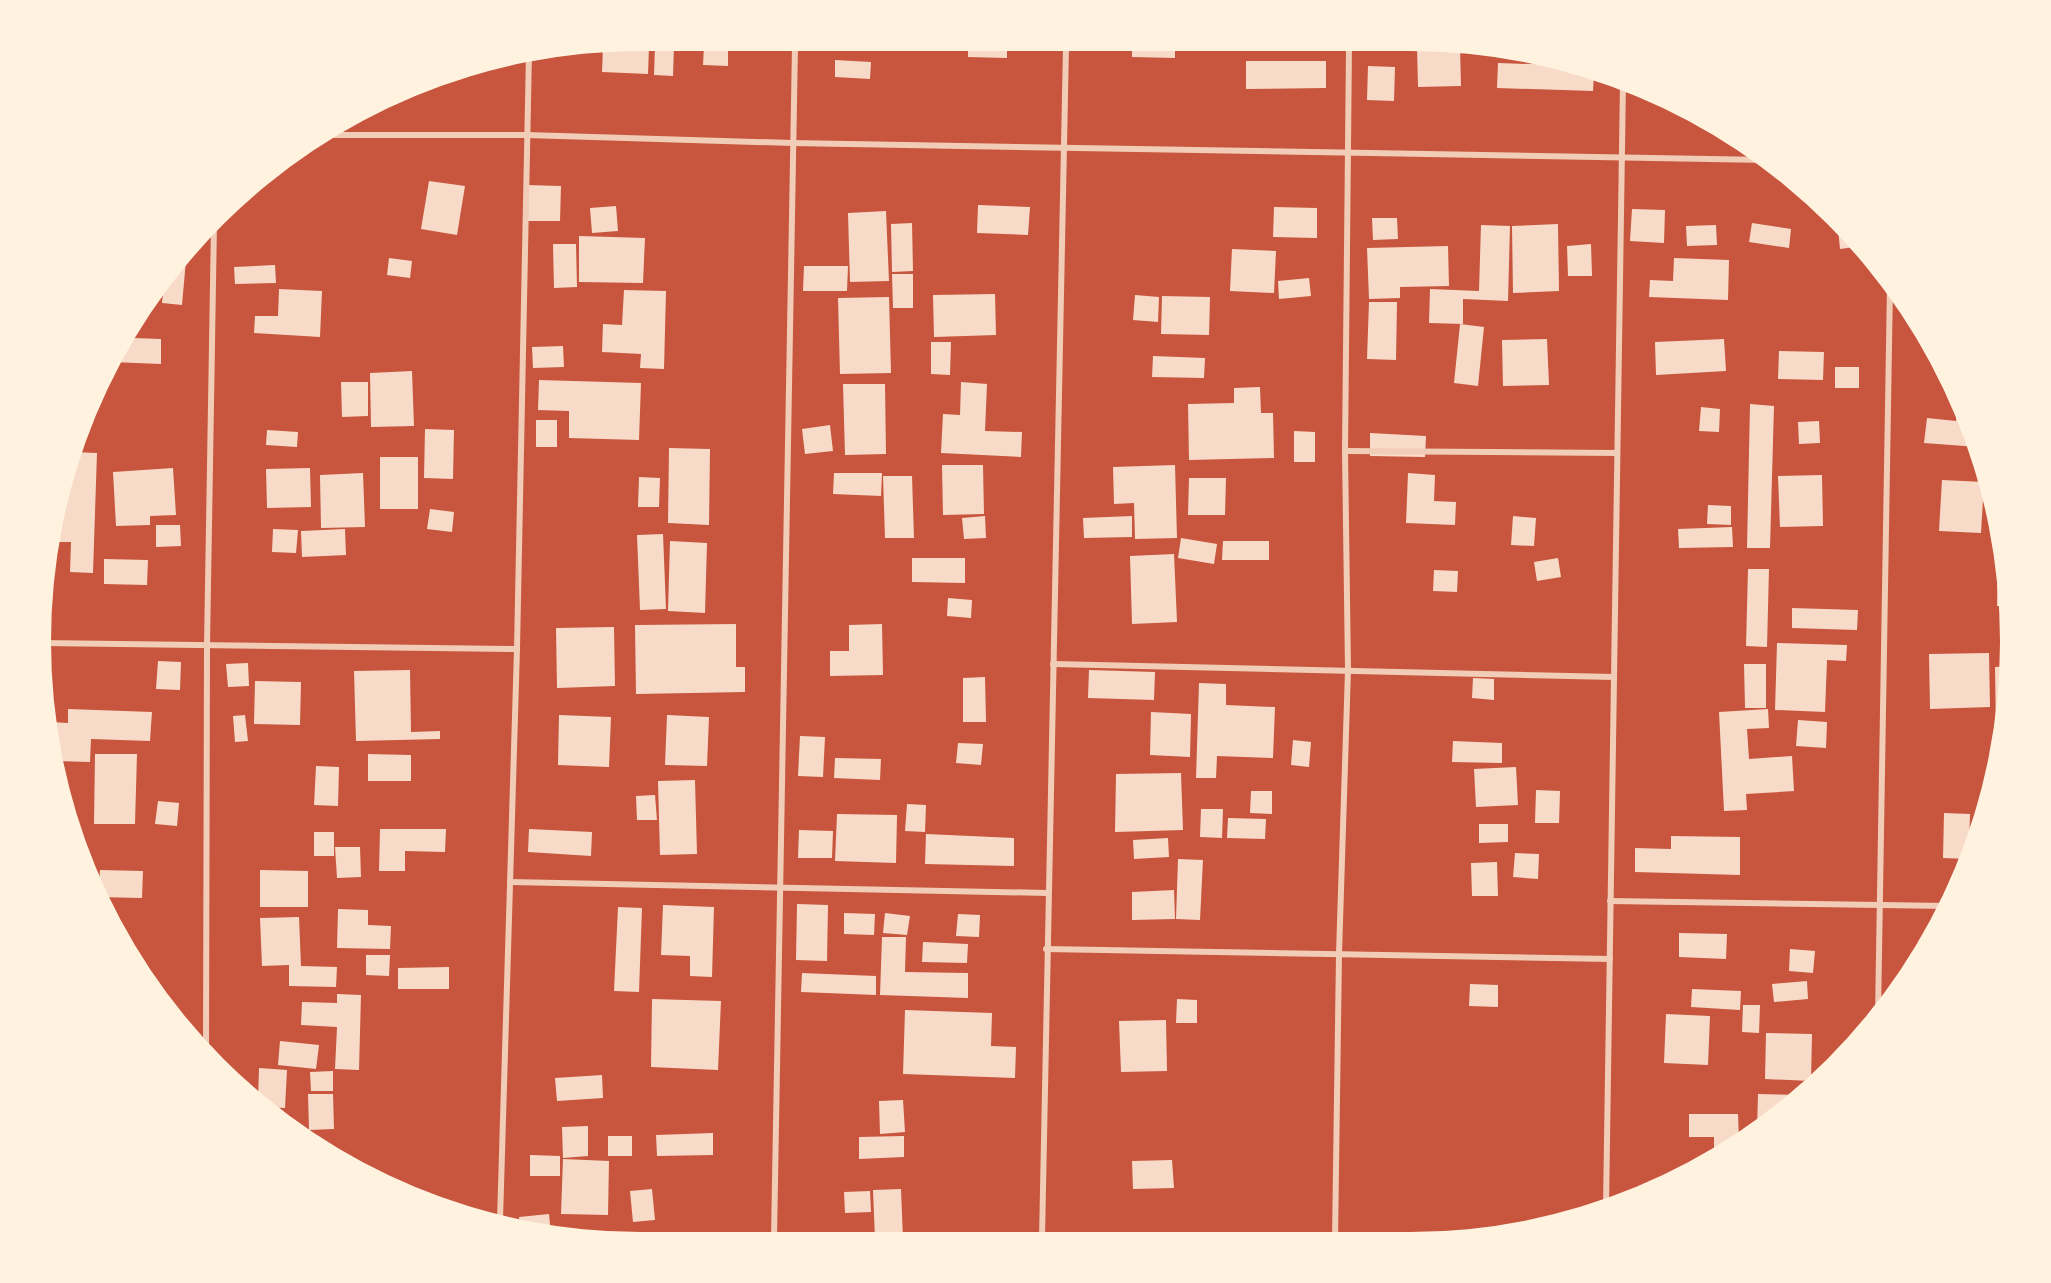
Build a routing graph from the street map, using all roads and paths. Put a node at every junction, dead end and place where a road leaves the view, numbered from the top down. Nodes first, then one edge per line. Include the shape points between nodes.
1 (795, 51) edge
2 (1066, 51) edge
3 (1349, 51) edge
4 (529, 62) edge
5 (1623, 91) edge
6 (338, 135) edge
7 (527, 135) junction
8 (792, 143) junction
9 (1064, 148) junction
10 (1348, 152) junction
11 (1622, 157) junction
12 (1750, 160) edge
13 (214, 235) edge
14 (1890, 299) edge
15 (1345, 452) junction
16 (1617, 453) junction
17 (51, 643) edge
18 (207, 646) junction
19 (517, 649) junction
20 (1053, 664) junction
21 (1348, 670) junction
22 (1614, 677) junction
23 (510, 882) junction
24 (780, 889) junction
25 (1047, 893) junction
26 (1610, 901) junction
27 (1880, 904) junction
28 (1938, 906) edge
29 (1046, 949) junction
30 (1339, 954) junction
31 (1610, 959) junction
32 (1878, 1001) edge
33 (207, 1041) edge
34 (1606, 1198) edge
35 (500, 1215) edge
36 (774, 1232) edge
37 (1041, 1232) edge
38 (1335, 1232) edge

1 - 8 street
2 - 9 street
3 - 10 street
4 - 7 street
5 - 11 street
6 - 7 street
7 - 8 street
7 - 19 street
8 - 9 street
8 - 24 street
9 - 10 street
9 - 20 street
10 - 11 street
10 - 15 street
11 - 12 street
11 - 16 street
13 - 18 street
14 - 27 street
15 - 16 street
15 - 21 street
16 - 22 street
17 - 18 street
18 - 19 street
18 - 33 street
19 - 23 street
20 - 21 street
20 - 25 street
21 - 22 street
21 - 30 street
22 - 26 street
23 - 24 street
23 - 35 street
24 - 25 street
24 - 36 street
25 - 29 street
26 - 27 street
26 - 31 street
27 - 28 street
27 - 32 street
29 - 30 street
29 - 37 street
30 - 31 street
30 - 38 street
31 - 34 street

